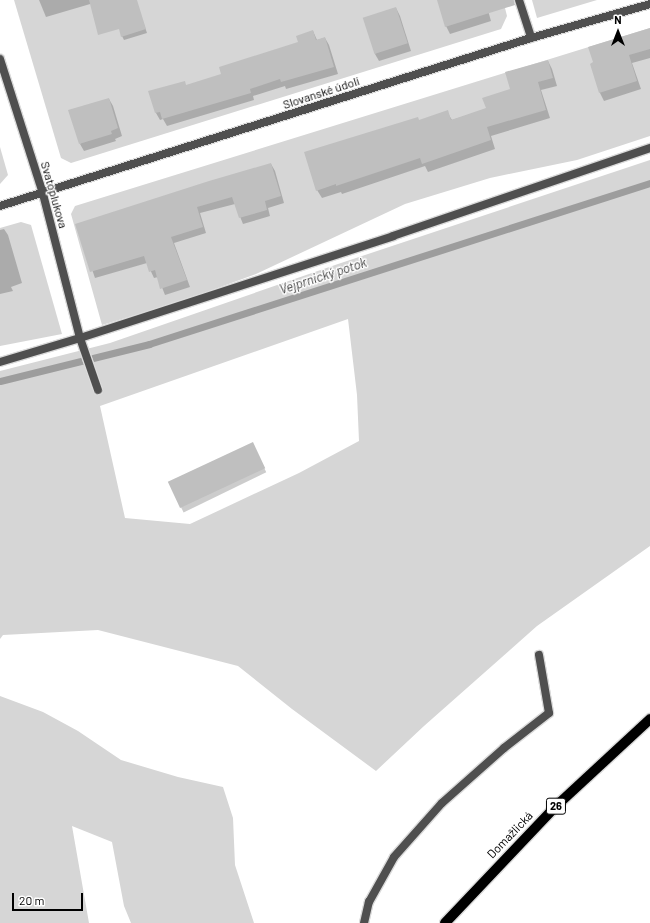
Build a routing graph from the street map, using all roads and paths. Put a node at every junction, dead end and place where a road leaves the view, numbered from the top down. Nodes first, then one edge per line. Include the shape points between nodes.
1 (519, 0) edge
2 (650, 4) edge
3 (531, 38) junction
4 (0, 59) edge
5 (650, 148) edge
6 (43, 194) junction
7 (0, 206) edge
8 (80, 338) junction
9 (0, 362) edge
10 (98, 390) dead end
11 (539, 655) dead end
12 (650, 719) edge
13 (364, 923) edge
14 (445, 923) edge

1 - 3 street
2 - 3 street, Slovanské údolí
3 - 6 street, Slovanské údolí
4 - 6 street, Svatoplukova
5 - 8 street via 393,236
6 - 7 street, Slovanské údolí
6 - 8 street, Svatoplukova
8 - 9 street
8 - 10 street, Svatoplukova
11 - 13 street via 549,713 504,748 442,803 394,856 369,902
12 - 14 main road, Domažlická / 26 via 554,808

